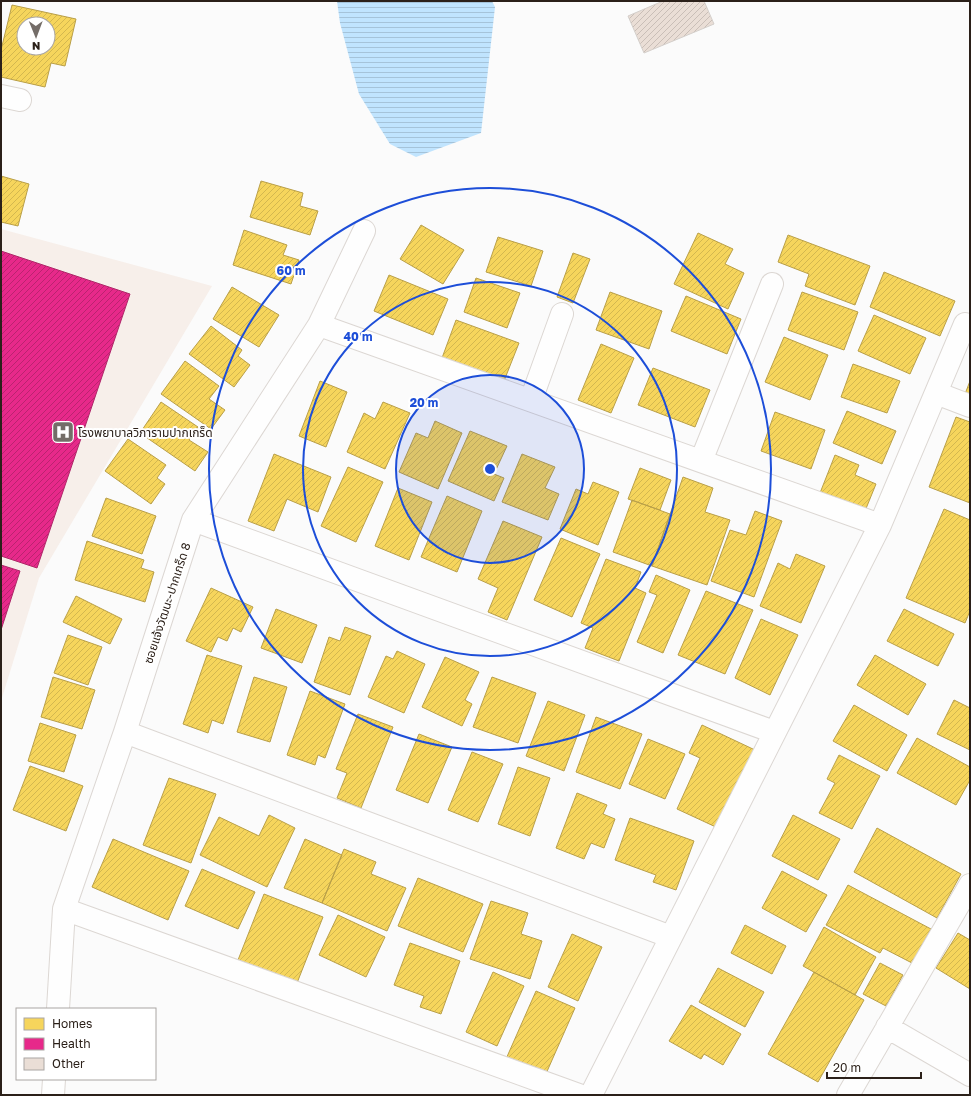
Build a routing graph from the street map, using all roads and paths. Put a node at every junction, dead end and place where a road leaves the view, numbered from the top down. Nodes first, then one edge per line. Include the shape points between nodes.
1 (364, 231) dead end
2 (772, 284) dead end
3 (562, 314) dead end
4 (965, 324) dead end
5 (319, 325) junction
6 (936, 393) junction
7 (531, 400) junction
8 (970, 406) edge
9 (701, 461) junction
10 (193, 520) junction
11 (880, 524) junction
12 (125, 732) junction
13 (774, 732) junction
14 (970, 885) edge
15 (64, 908) junction
16 (671, 937) junction
17 (58, 1008) edge
18 (887, 1027) junction
19 (970, 1075) edge
20 (54, 1080) edge
21 (53, 1095) edge
22 (579, 1095) edge
23 (591, 1095) edge
24 (848, 1095) edge

1 - 5 street, ซอยแจ้งวัฒนะ-ปากเกร็ด 8
2 - 9 street
3 - 7 street
4 - 6 street
5 - 7 street
5 - 10 street, ซอยแจ้งวัฒนะ-ปากเกร็ด 8
6 - 8 street
6 - 11 street
7 - 9 street
9 - 11 street
10 - 12 street, ซอยแจ้งวัฒนะ-ปากเกร็ด 8
10 - 13 street
11 - 13 street
12 - 15 street, ซอยแจ้งวัฒนะ-ปากเกร็ด 8
12 - 16 street
13 - 16 street
14 - 18 street
15 - 17 street, ซอยแจ้งวัฒนะ-ปากเกร็ด 8
15 - 22 street
16 - 23 street
18 - 19 street
18 - 24 street
20 - 21 street

